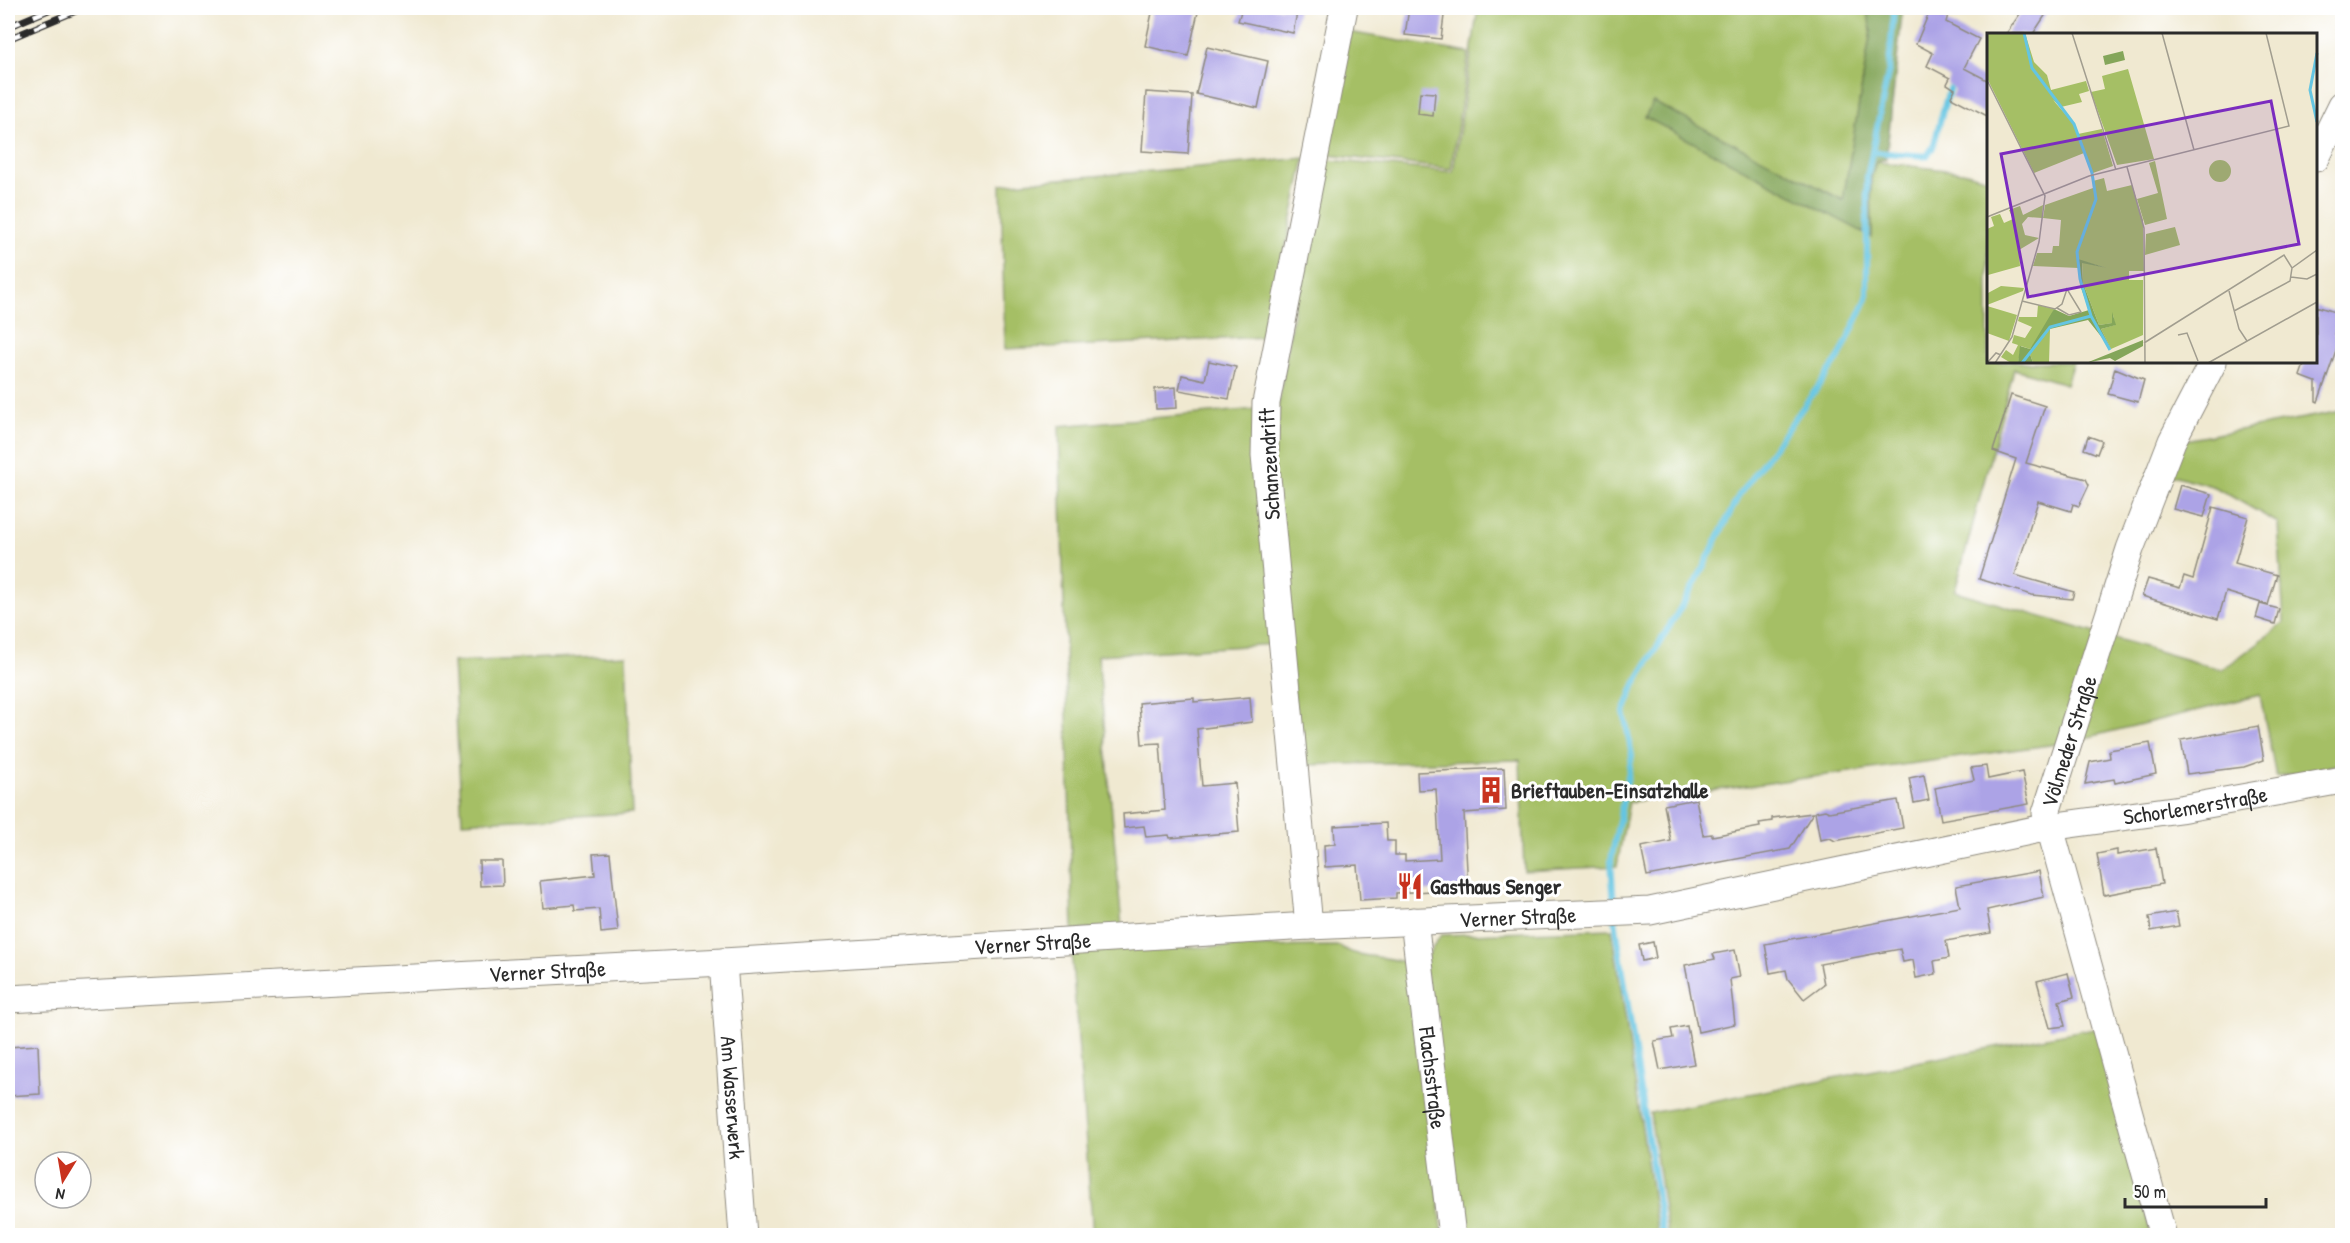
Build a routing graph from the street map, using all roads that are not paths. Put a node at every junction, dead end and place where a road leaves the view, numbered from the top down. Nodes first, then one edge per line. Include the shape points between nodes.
1 (1344, 8) edge
2 (2343, 105) edge
3 (2317, 156) edge
4 (2211, 363) edge
5 (2343, 780) edge
6 (2049, 827) junction
7 (1414, 921) junction
8 (1309, 926) junction
9 (723, 962) junction
10 (8, 999) edge
11 (743, 1236) edge
12 (1452, 1236) edge
13 (2163, 1236) edge

1 - 8 street, Schanzendrift via 1266,403 1265,455
2 - 3 street
4 - 6 street, Völmeder Straße via 2172,441 2130,549 2046,813
5 - 6 street, Schorlemerstraße
6 - 7 street, Verner Straße via 1650,911
6 - 13 street, Völmeder Straße
7 - 8 street, Verner Straße
7 - 12 street, Flachsstraße
8 - 9 street, Verner Straße
9 - 10 street, Verner Straße
9 - 11 street, Am Wasserwerk

